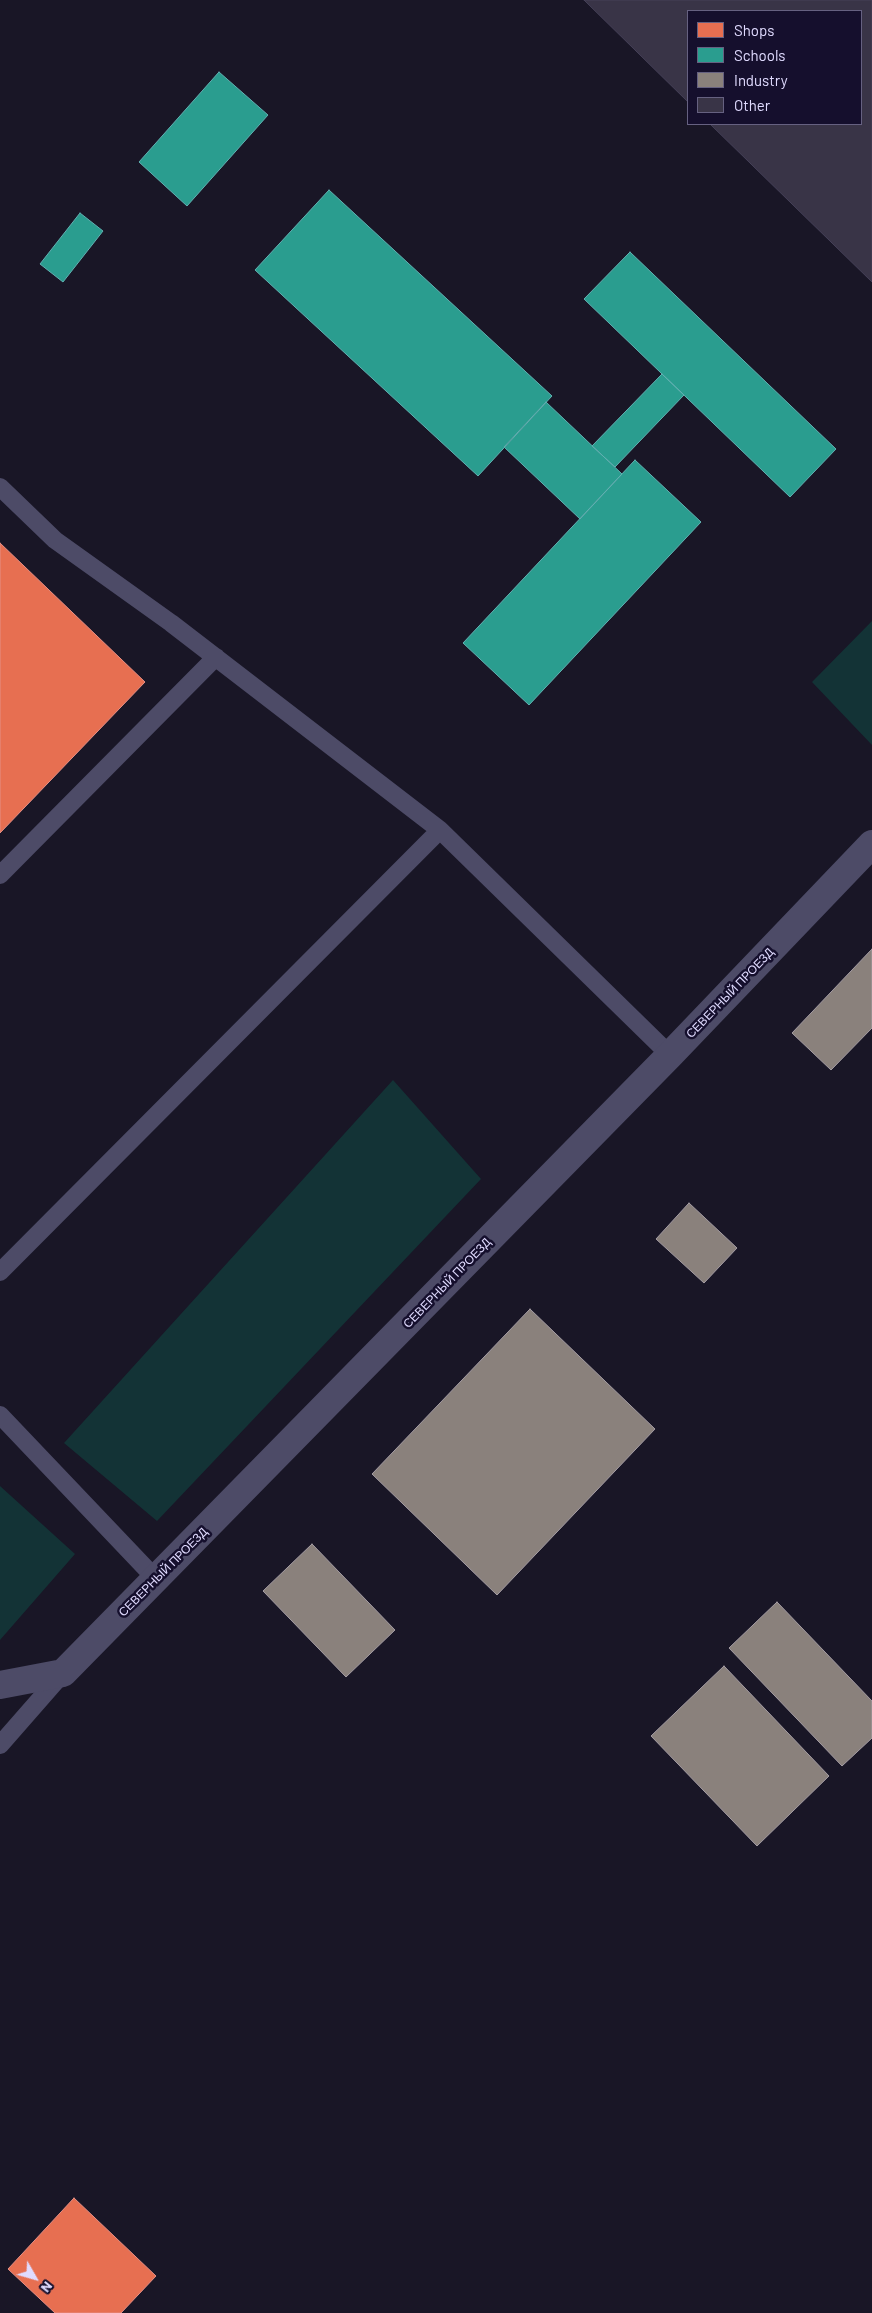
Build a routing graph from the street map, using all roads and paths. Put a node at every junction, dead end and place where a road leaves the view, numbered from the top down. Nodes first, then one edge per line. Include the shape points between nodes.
1 (0, 487) edge
2 (216, 657) junction
3 (440, 830) junction
4 (872, 844) edge
5 (0, 875) edge
6 (670, 1055) junction
7 (0, 1272) edge
8 (0, 1415) edge
9 (156, 1579) junction
10 (63, 1673) junction
11 (0, 1685) edge
12 (0, 1745) edge

1 - 2 lane via 55,540
2 - 3 lane
2 - 5 lane
3 - 6 lane
3 - 7 lane
4 - 6 street, СЕВЕРНЫЙ ПРОЕЗД
6 - 9 street, СЕВЕРНЫЙ ПРОЕЗД
8 - 9 lane
9 - 10 street, СЕВЕРНЫЙ ПРОЕЗД
10 - 11 street
10 - 12 lane

